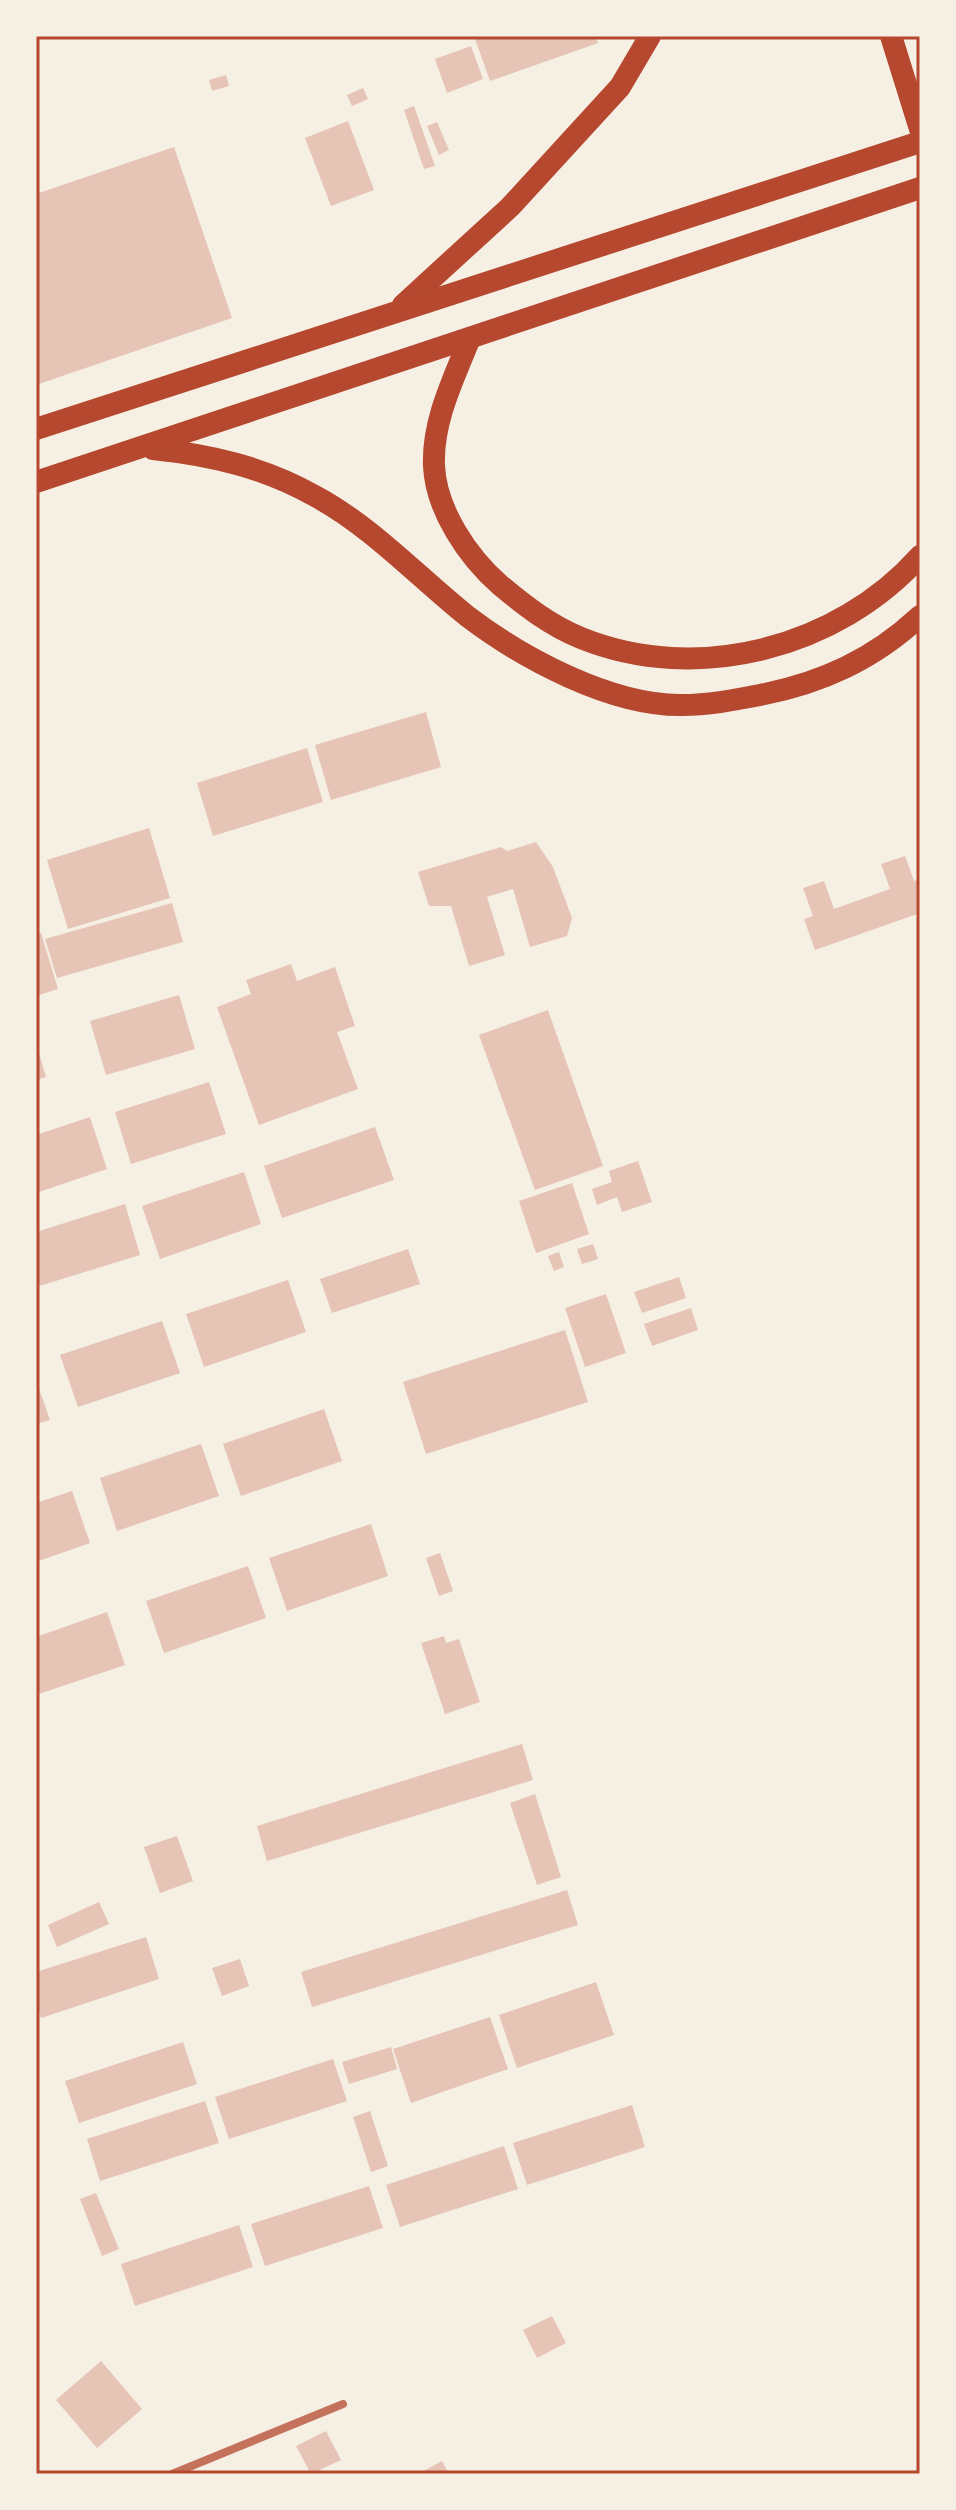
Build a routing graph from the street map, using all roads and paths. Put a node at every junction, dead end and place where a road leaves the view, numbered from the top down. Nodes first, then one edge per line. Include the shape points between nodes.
1 (650, 36) edge
2 (891, 38) edge
3 (920, 129) edge
4 (920, 142) edge
5 (920, 188) edge
6 (399, 309) junction
7 (470, 338) junction
8 (36, 429) edge
9 (144, 448) junction
10 (36, 482) edge
11 (920, 556) edge
12 (920, 616) edge
13 (343, 2404) dead end
14 (172, 2474) edge

1 - 6 highway via 620,87 520,196
2 - 3 highway
4 - 6 highway
5 - 7 highway
6 - 8 highway
7 - 9 highway
7 - 11 highway via 436,429 439,496 479,567 546,621 581,638 660,659 764,650 858,610 898,581
9 - 10 highway
9 - 12 highway via 211,455 316,496 517,652 569,677 641,700 693,705 783,691 844,671 892,642
13 - 14 street

